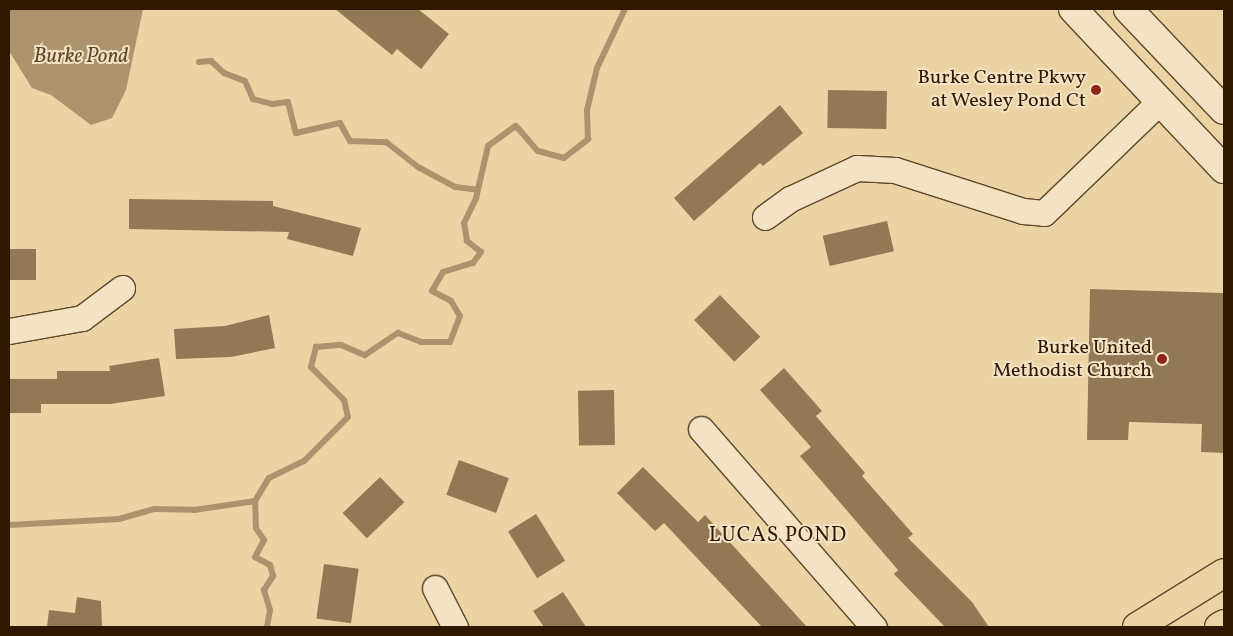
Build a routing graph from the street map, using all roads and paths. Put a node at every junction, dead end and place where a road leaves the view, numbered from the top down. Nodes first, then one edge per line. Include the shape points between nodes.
1 (1073, 9) edge
2 (1128, 9) edge
3 (1160, 101) junction
4 (1224, 110) edge
5 (1224, 169) edge
6 (765, 217) dead end
7 (122, 288) dead end
8 (9, 330) edge
9 (701, 429) dead end
10 (1224, 573) edge
11 (435, 588) dead end
12 (1224, 624) edge
13 (455, 627) edge
14 (874, 627) edge
15 (1137, 627) edge
16 (1219, 627) edge

1 - 3 main road
2 - 4 main road
3 - 5 main road
3 - 6 street via 1044,213 1023,211 895,170 857,168 790,199
7 - 8 street via 82,318
9 - 14 street
10 - 15 main road
11 - 13 street
12 - 16 main road

